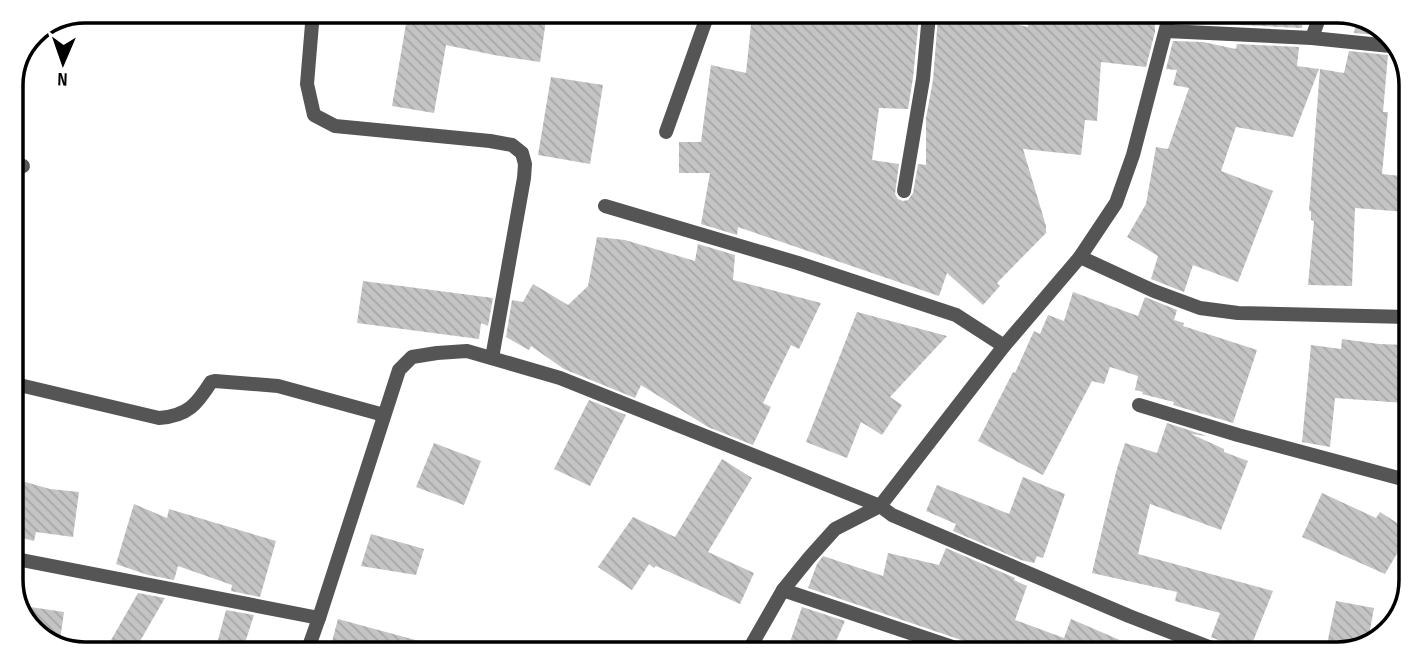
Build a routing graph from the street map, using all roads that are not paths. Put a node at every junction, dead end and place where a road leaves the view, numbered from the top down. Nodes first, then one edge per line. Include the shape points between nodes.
1 (312, 23) edge
2 (705, 23) edge
3 (928, 23) edge
4 (1317, 23) edge
5 (1168, 24) edge
6 (1312, 38) junction
7 (1385, 45) edge
8 (666, 132) dead end
9 (904, 191) dead end
10 (605, 206) dead end
11 (1080, 257) junction
12 (1399, 317) edge
13 (1004, 346) junction
14 (492, 358) junction
15 (23, 386) edge
16 (1139, 405) dead end
17 (384, 415) junction
18 (1399, 478) edge
19 (880, 506) junction
20 (23, 560) edge
21 (783, 590) junction
22 (319, 618) junction
23 (310, 642) edge
24 (753, 642) edge
25 (937, 642) edge
26 (1196, 642) edge

1 - 14 street via 307,84 314,115 335,126 490,141 512,145 523,153 524,178
2 - 8 street
3 - 9 street
4 - 6 street
5 - 6 street
5 - 11 street via 1116,203
6 - 7 street
10 - 13 street via 956,315
11 - 12 street via 1200,308
11 - 13 street
13 - 19 street
14 - 17 street via 467,351 412,357 399,370
14 - 19 street via 560,378
15 - 17 street via 159,418 183,413 215,381 278,386
16 - 18 street
17 - 22 street
19 - 21 street via 835,529
19 - 26 street via 892,515
20 - 22 street
21 - 24 street
21 - 25 street
22 - 23 street

